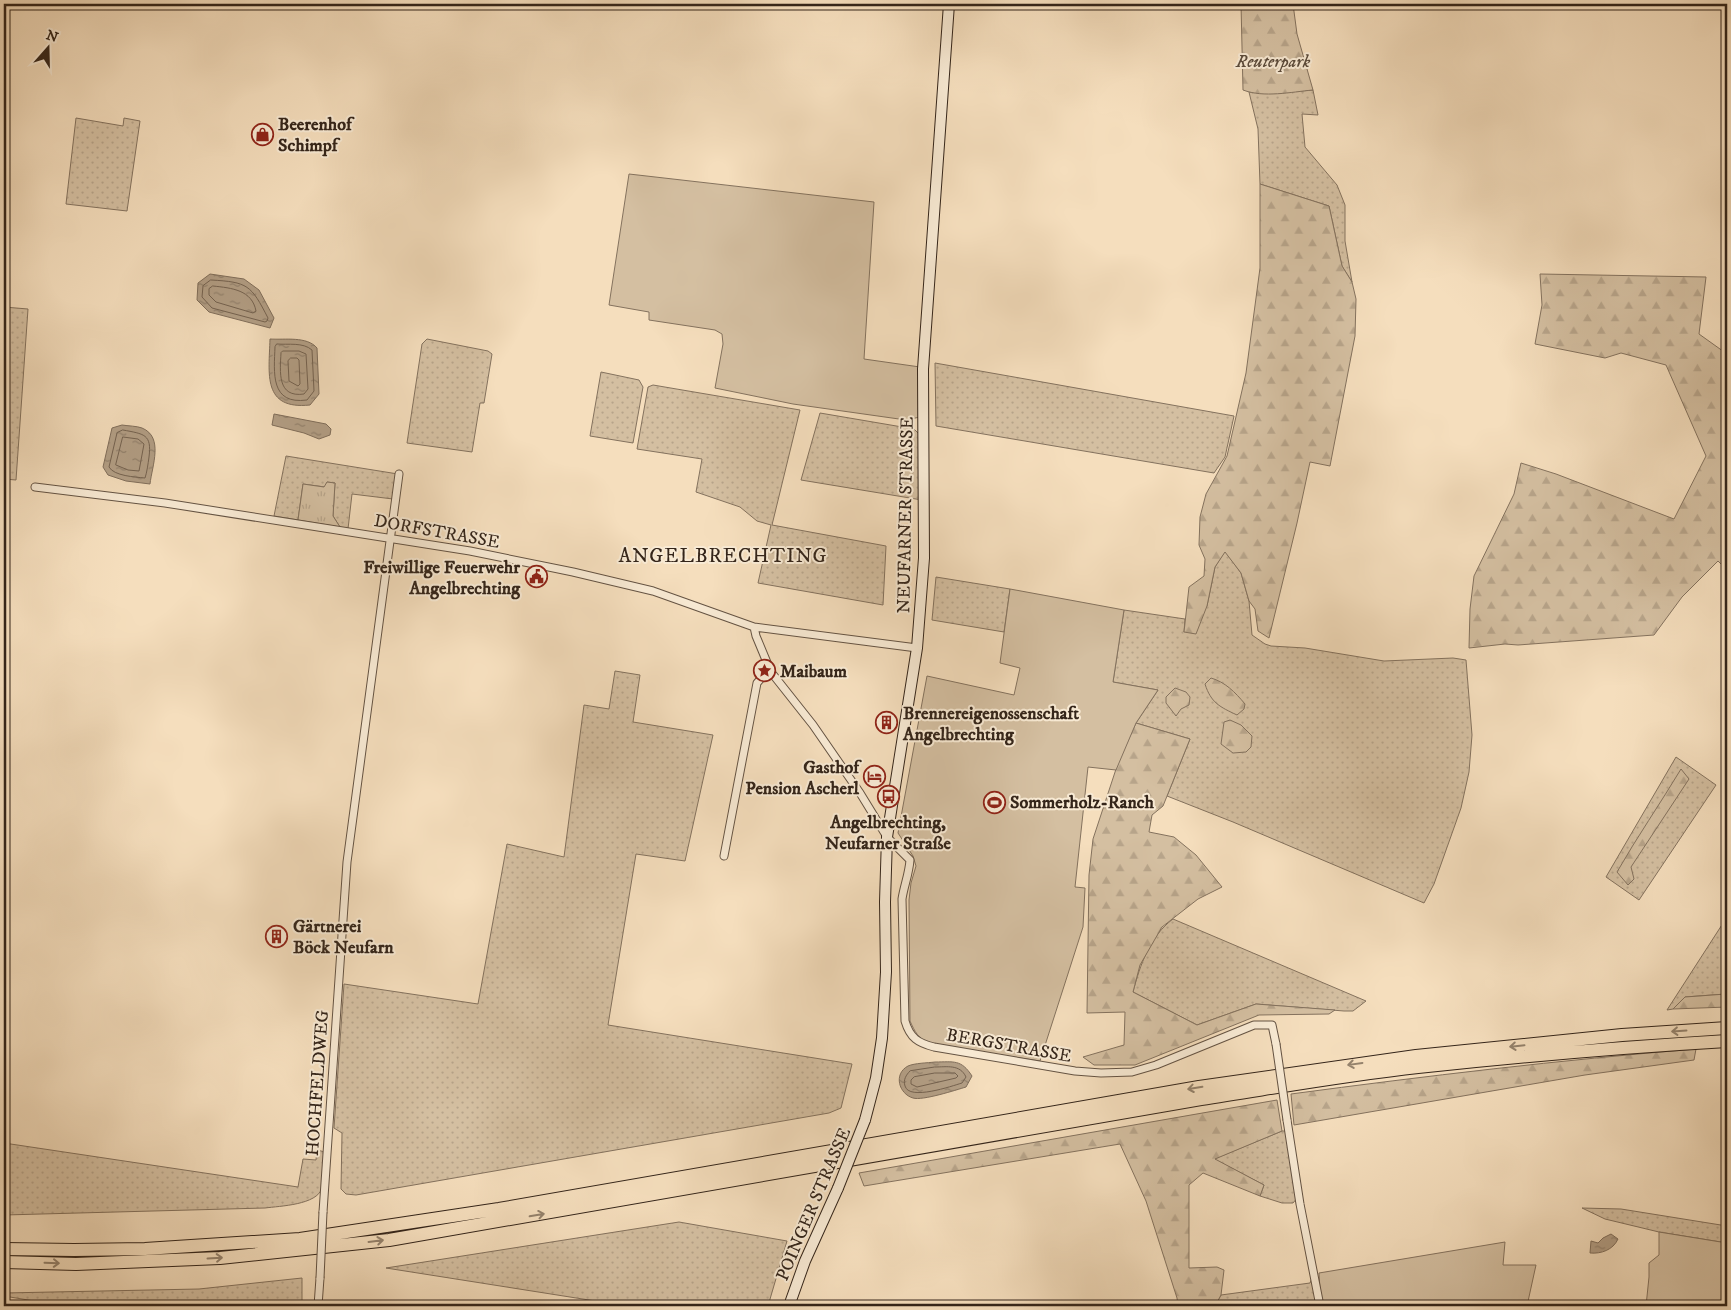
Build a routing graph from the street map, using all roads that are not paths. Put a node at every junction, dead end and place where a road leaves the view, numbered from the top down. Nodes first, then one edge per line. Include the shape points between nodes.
1 (949, 4) edge
2 (399, 474) dead end
3 (35, 487) dead end
4 (392, 538) junction
5 (754, 627) junction
6 (917, 648) junction
7 (771, 672) junction
8 (887, 837) junction
9 (724, 856) dead end
10 (1727, 1028) edge
11 (1727, 1041) edge
12 (866, 1117) joint
13 (4, 1249) edge
14 (4, 1262) edge
15 (318, 1306) edge
16 (789, 1306) edge
17 (1320, 1306) edge

1 - 6 street, NEUFARNER STRASSE via 924,369 924,558
2 - 4 street, HOCHFELDWEG
3 - 4 street, DORFSTRASSE via 165,502
4 - 5 street, DORFSTRASSE via 470,551 653,591
4 - 15 street, HOCHFELDWEG, bridge via 346,862
5 - 6 street, DORFSTRASSE
5 - 7 street, BERGSTRASSE
6 - 8 street, NEUFARNER STRASSE
7 - 8 street, BERGSTRASSE via 813,725
7 - 9 street via 758,683
8 - 12 street, NEUFARNER STRASSE via 885,1000 876,1078
8 - 17 street, BERGSTRASSE, bridge via 910,860 902,899 906,1021 908,1032 917,1042 1075,1071 1132,1072 1254,1026 1272,1026
10 -> 13 highway via 1416,1056 1199,1087 499,1209 300,1239 145,1249
14 -> 11 highway via 76,1264 220,1258 389,1240 1308,1082 1436,1066
12 - 16 street, POINGER STRASSE, bridge

